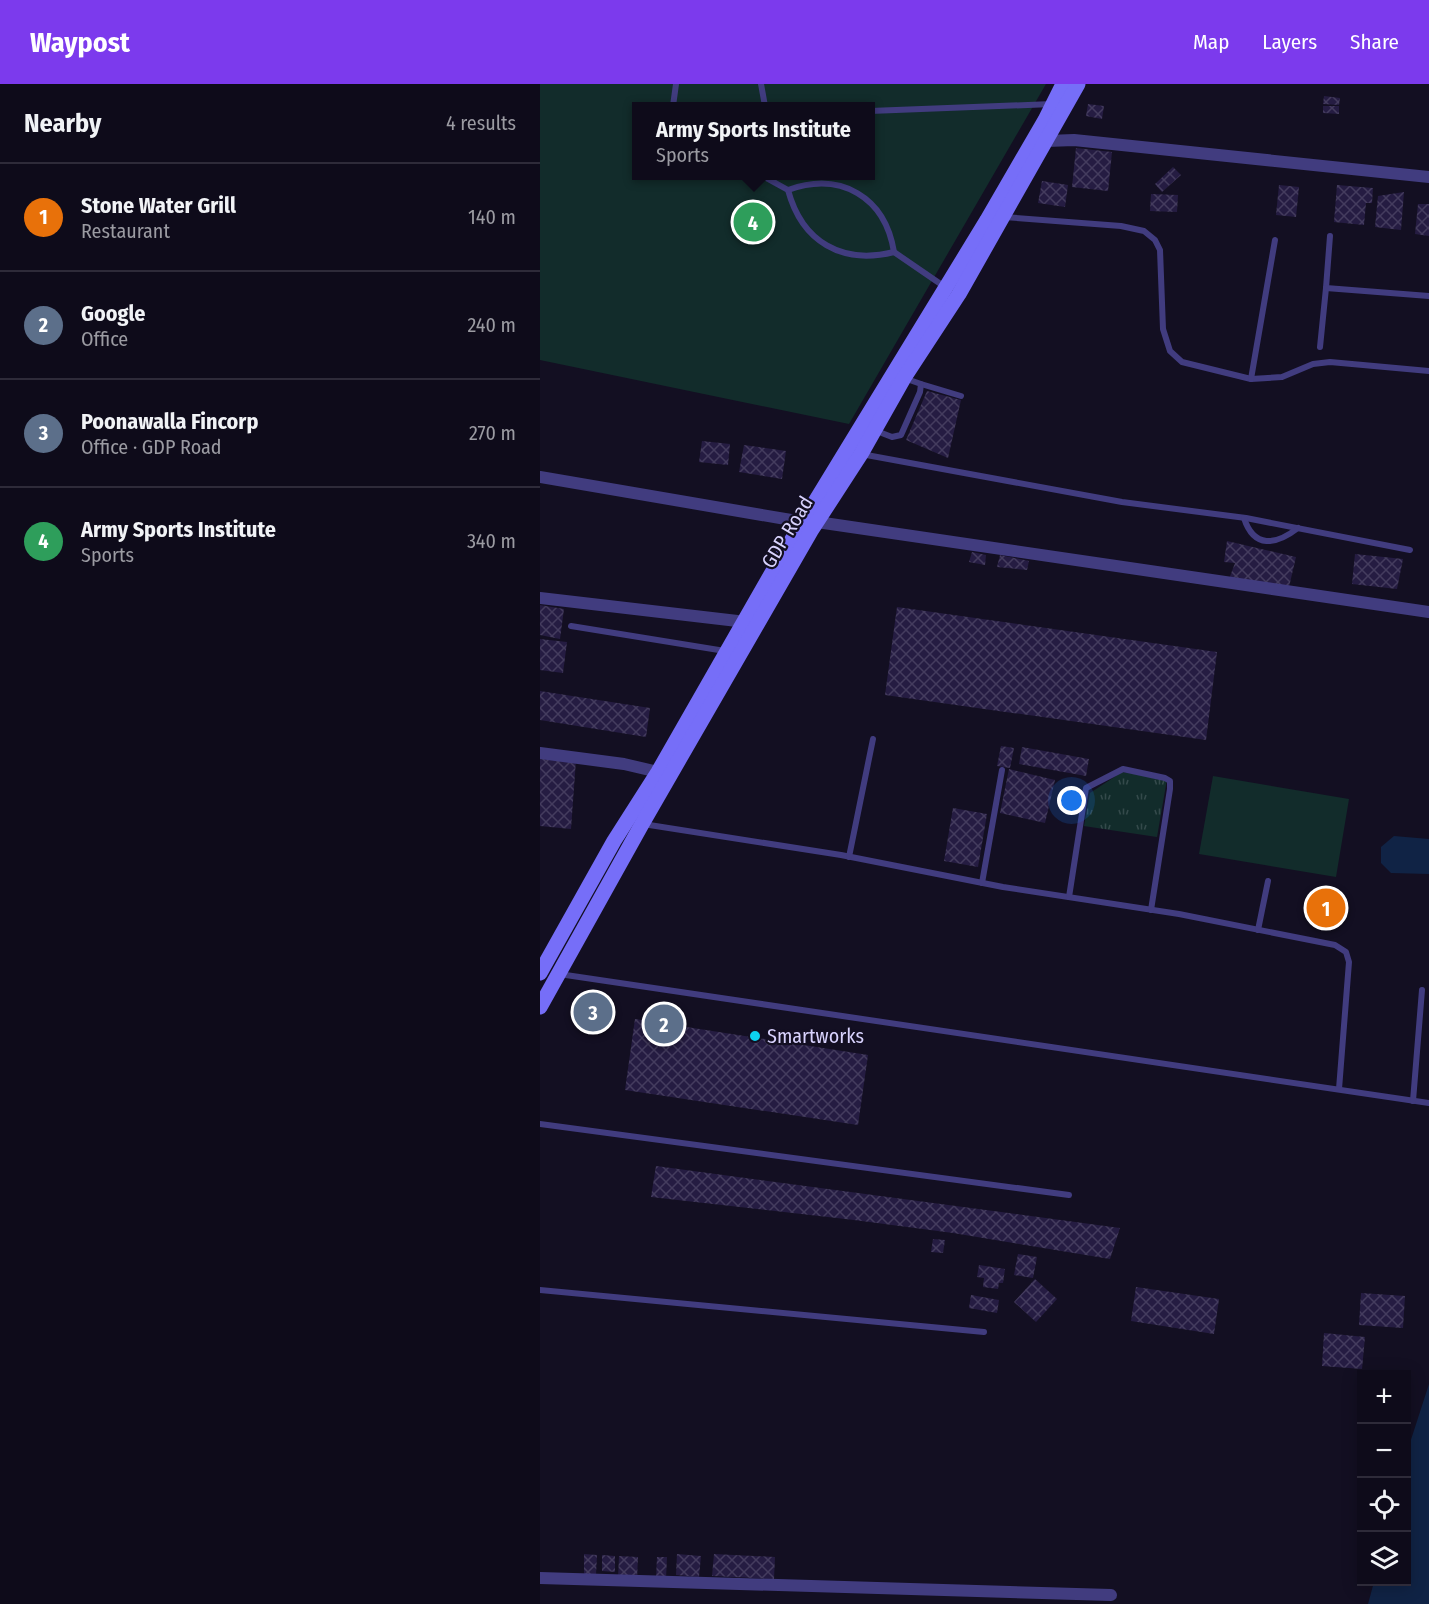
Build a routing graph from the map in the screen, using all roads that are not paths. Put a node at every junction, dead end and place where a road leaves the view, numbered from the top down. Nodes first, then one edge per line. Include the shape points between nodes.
1 (676, 84) edge
2 (761, 84) edge
3 (1063, 84) edge
4 (1078, 84) edge
5 (674, 102) edge
6 (764, 102) edge
7 (1053, 104) junction
8 (875, 111) edge
9 (1047, 141) junction
10 (1429, 177) edge
11 (770, 180) edge
12 (788, 190) junction
13 (1002, 217) junction
14 (1330, 236) dead end
15 (1275, 240) dead end
16 (894, 252) junction
17 (1326, 288) junction
18 (952, 291) junction
19 (1429, 296) edge
20 (1320, 347) dead end
21 (1429, 371) edge
22 (904, 378) junction
23 (1251, 379) junction
24 (921, 384) junction
25 (961, 396) dead end
26 (873, 430) junction
27 (861, 454) junction
28 (540, 477) edge
29 (1244, 518) junction
30 (810, 522) junction
31 (1298, 528) junction
32 (1410, 550) dead end
33 (540, 598) edge
34 (1429, 612) edge
35 (746, 622) junction
36 (572, 626) dead end
37 (728, 651) junction
38 (873, 739) dead end
39 (540, 753) edge
40 (1002, 770) dead end
41 (658, 772) junction
42 (642, 824) junction
43 (849, 857) junction
44 (1268, 881) dead end
45 (982, 883) junction
46 (1069, 897) junction
47 (1151, 910) junction
48 (1258, 930) junction
49 (540, 973) edge
50 (558, 974) junction
51 (1422, 990) dead end
52 (542, 1000) edge
53 (1339, 1089) junction
54 (1413, 1101) junction
55 (1429, 1103) edge
56 (540, 1124) edge
57 (1069, 1195) dead end
58 (540, 1290) edge
59 (984, 1332) dead end
60 (540, 1578) edge
61 (1111, 1596) dead end

1 - 5 lane
2 - 6 lane
3 - 7 main road
4 - 9 main road, GDP Road
7 - 8 lane
7 - 18 main road
9 - 10 street via 1074,140
9 - 13 main road, GDP Road
11 - 12 lane
12 - 16 lane via 799,219 827,246 864,257
12 - 16 lane via 816,183 858,193 879,212
13 - 18 main road, GDP Road
13 - 23 lane via 1144,231 1160,250 1163,329 1170,351 1182,362
14 - 17 lane
15 - 23 lane
16 - 18 lane
17 - 19 lane
17 - 20 lane
18 - 22 main road, GDP Road
18 - 30 main road
21 - 23 lane via 1330,362 1313,364 1282,377
22 - 24 lane
22 - 26 main road, GDP Road
24 - 25 lane
24 - 26 lane via 901,435 892,437
26 - 27 main road, GDP Road
27 - 29 lane via 1122,502
27 - 30 main road, GDP Road
28 - 30 street
29 - 31 lane
29 - 31 lane via 1251,534 1264,541 1278,541
30 - 34 street
30 - 35 main road
30 - 42 main road, GDP Road
31 - 32 lane
33 - 35 street
35 - 37 main road
36 - 37 lane
37 - 41 main road
38 - 43 lane
39 - 41 street
40 - 45 lane
41 - 49 main road via 614,841
42 - 43 lane
42 - 50 main road, GDP Road
43 - 45 lane
44 - 48 lane
45 - 46 lane
46 - 47 lane
46 - 47 lane via 1086,788 1123,769 1170,781
47 - 48 lane
48 - 53 lane via 1335,945 1346,952 1349,962
50 - 52 main road, GDP Road
50 - 53 lane
51 - 54 lane
53 - 54 lane
54 - 55 lane
56 - 57 lane
58 - 59 lane
60 - 61 street

